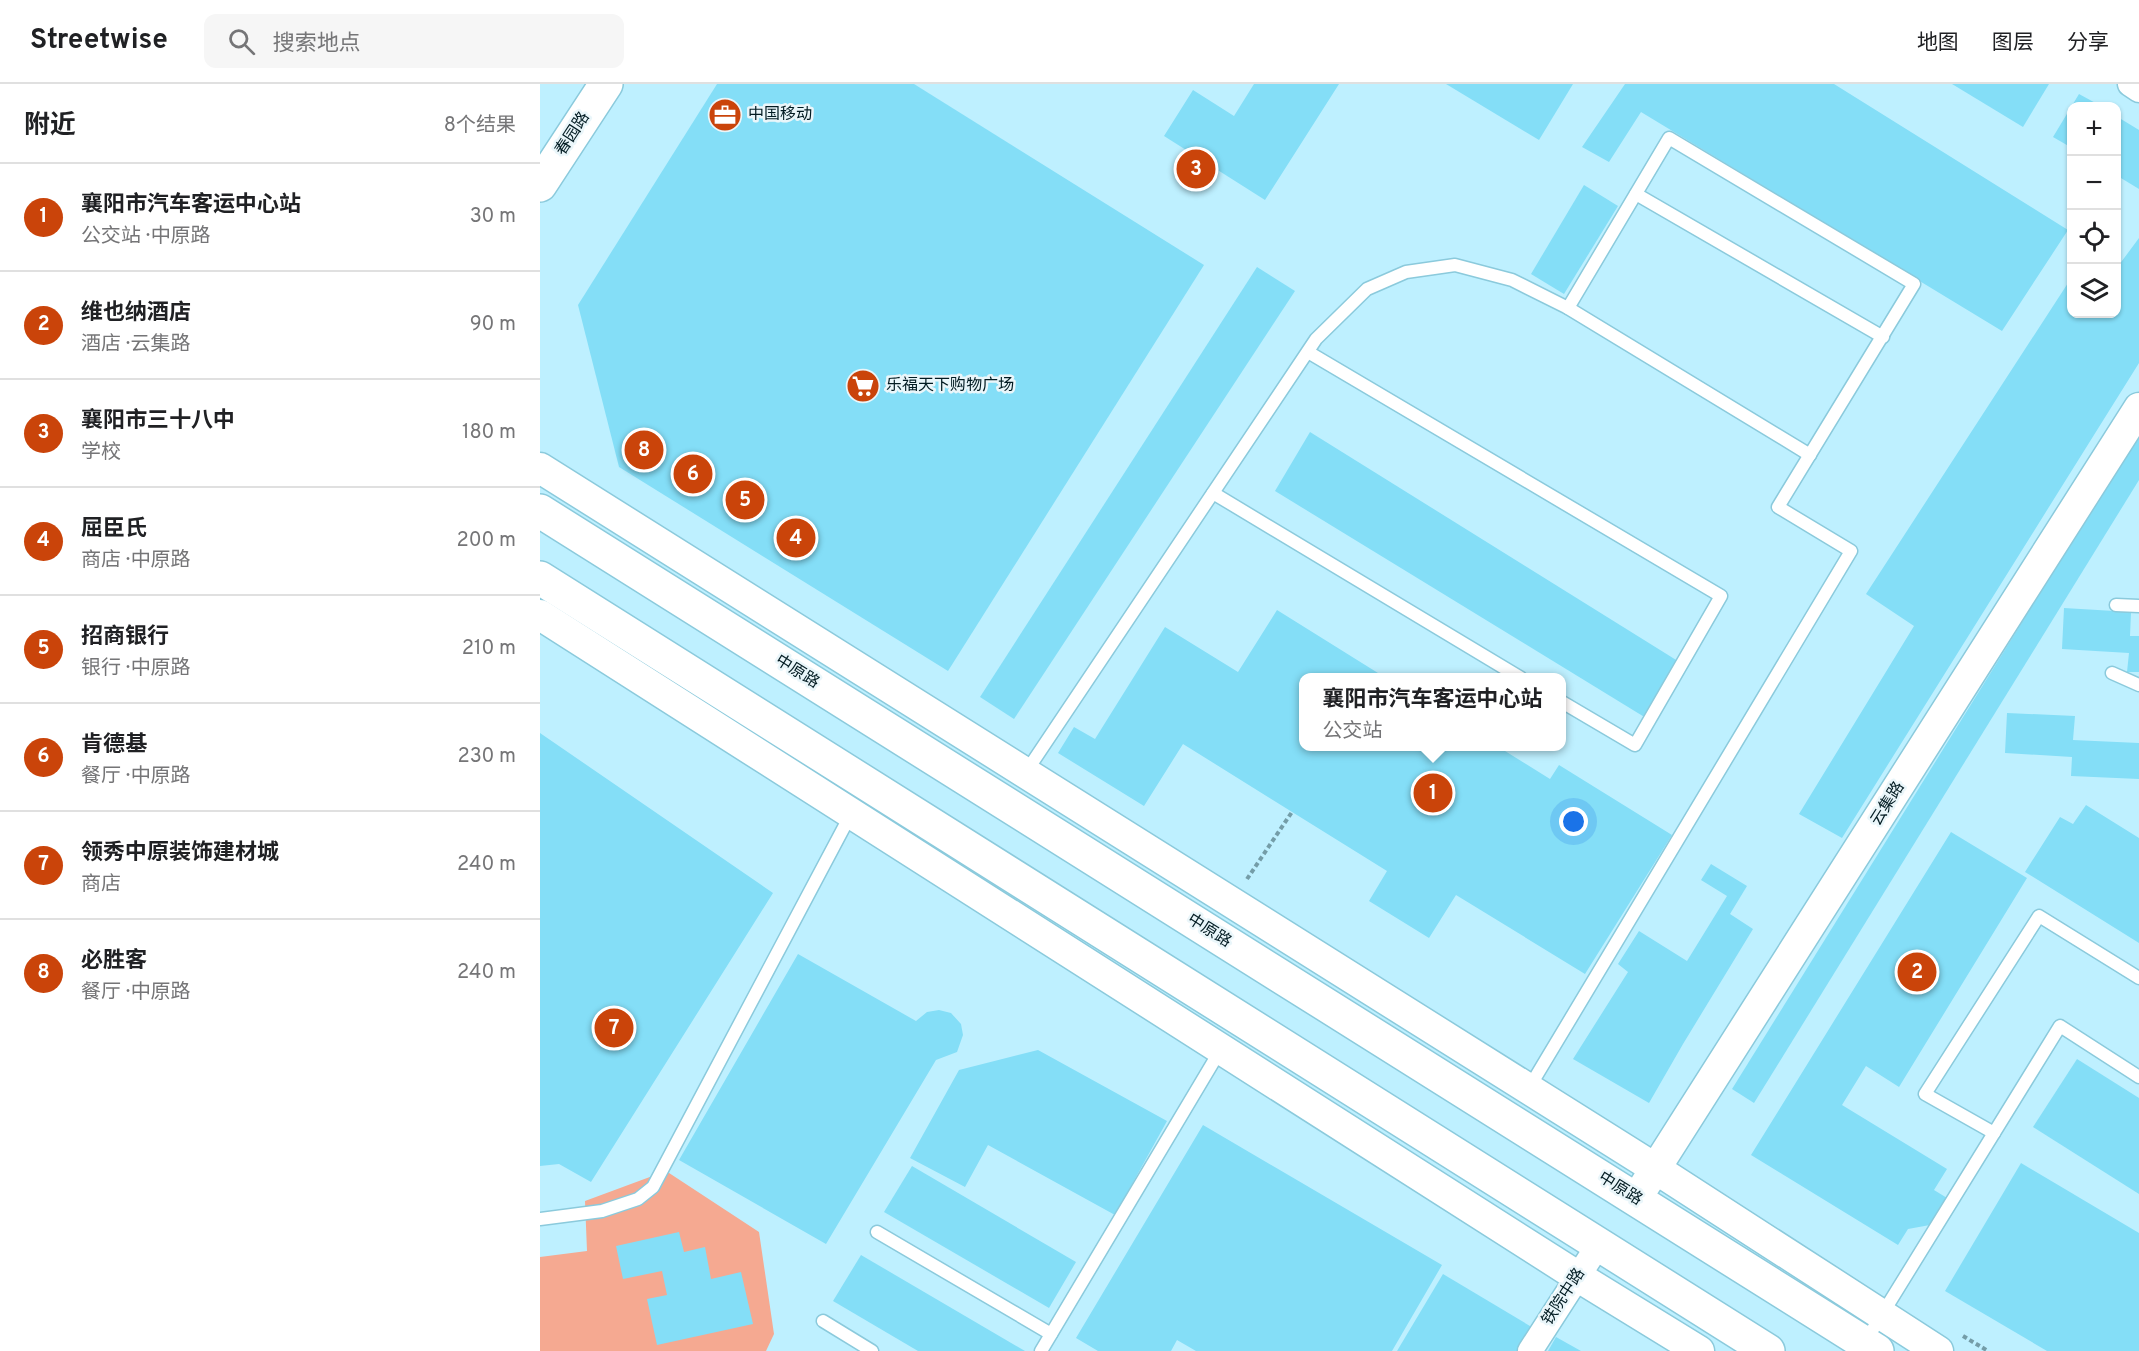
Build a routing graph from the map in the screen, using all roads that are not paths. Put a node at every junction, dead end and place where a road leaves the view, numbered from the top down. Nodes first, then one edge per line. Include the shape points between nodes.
1 (606, 84) edge
2 (2130, 84) edge
3 (2139, 90) edge
4 (540, 184) edge
5 (1636, 194) junction
6 (1568, 308) junction
7 (1883, 337) junction
8 (1308, 352) junction
9 (2139, 408) edge
10 (1810, 455) junction
11 (540, 468) edge
12 (1213, 493) junction
13 (540, 511) edge
14 (540, 578) edge
15 (2116, 605) dead end
16 (2139, 606) edge
17 (540, 615) edge
18 (1513, 673) edge
19 (2112, 673) dead end
20 (2139, 685) edge
21 (1566, 704) edge
22 (1025, 773) junction
23 (852, 814) junction
24 (2139, 978) edge
25 (1221, 1049) junction
26 (2139, 1077) edge
27 (1528, 1089) junction
28 (1994, 1133) junction
29 (1656, 1169) junction
30 (1635, 1198) junction
31 (540, 1219) edge
32 (877, 1232) dead end
33 (1599, 1244) junction
34 (1577, 1276) junction
35 (1882, 1315) junction
36 (823, 1321) dead end
37 (1051, 1334) junction
38 (1871, 1347) edge
39 (872, 1351) edge
40 (1041, 1351) edge
41 (1530, 1351) edge
42 (1699, 1351) edge
43 (1768, 1351) edge
44 (1938, 1351) edge

1 - 4 main road, 春园路
2 - 3 street
5 - 6 lane
5 - 7 lane
5 - 7 lane via 1669,138 1914,284
6 - 8 lane via 1512,280 1455,265 1406,272 1367,289 1316,339
6 - 10 lane
7 - 10 lane
8 - 12 lane
8 - 21 lane via 1721,596 1635,746
9 - 29 street, 云集路
10 - 27 lane via 1778,507 1851,551
11 - 22 street
12 - 18 lane
12 - 22 lane
13 - 30 main road, 中原路
14 - 33 main road
15 - 16 lane
17 - 23 street
19 - 20 lane
22 - 27 street
23 - 25 street
23 - 31 lane via 653,1187 638,1199 602,1211
24 - 28 lane via 2038,916 1925,1094
25 - 34 street
25 - 37 lane
26 - 28 lane via 2060,1026
27 - 29 street
28 - 35 lane
29 - 30 street, 云集路
29 - 35 street
30 - 38 main road, 中原路
32 - 37 lane
33 - 34 street, 铁院中路
33 - 43 main road
34 - 41 street, 铁院中路
34 - 42 street
35 - 38 lane
35 - 44 street
36 - 39 lane
37 - 40 lane

